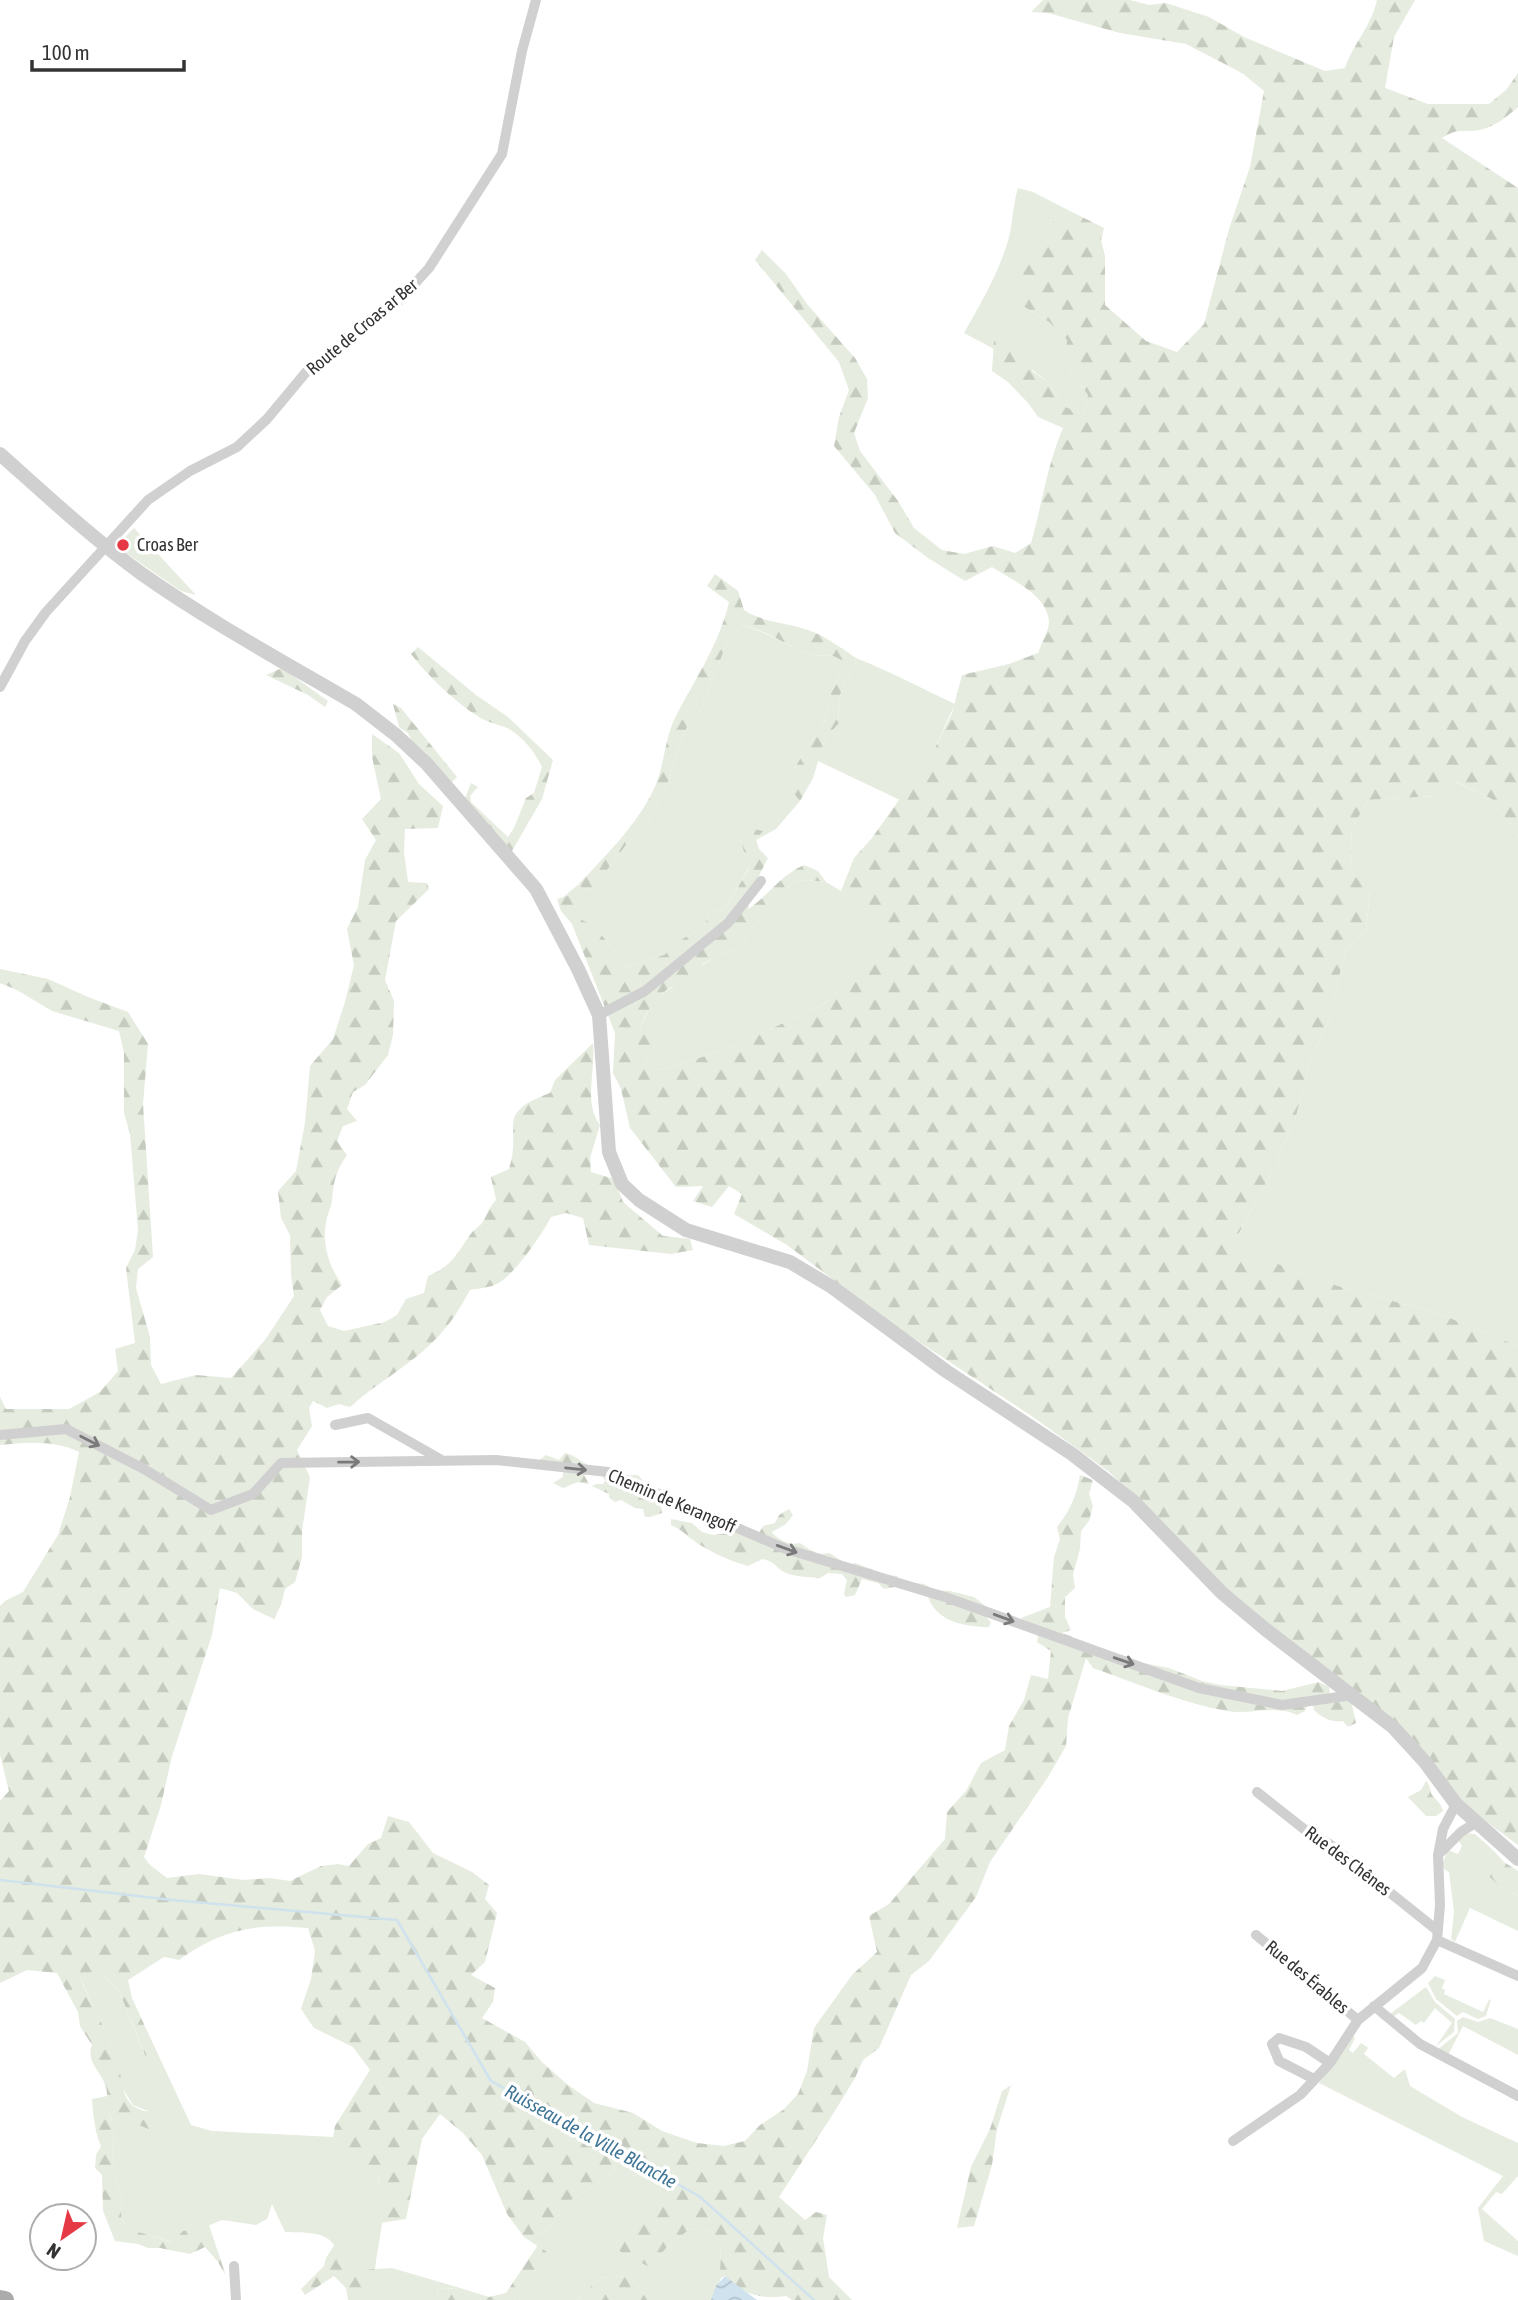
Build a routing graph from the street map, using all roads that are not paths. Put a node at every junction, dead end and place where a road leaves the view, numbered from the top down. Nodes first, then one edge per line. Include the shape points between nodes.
1 (536, 0) edge
2 (0, 454) edge
3 (107, 548) junction
4 (0, 687) edge
5 (761, 881) dead end
6 (599, 1015) junction
7 (335, 1425) dead end
8 (0, 1435) edge
9 (443, 1460) junction
10 (1353, 1695) junction
11 (1257, 1791) dead end
12 (1456, 1804) junction
13 (1475, 1823) junction
14 (1518, 1849) edge
15 (1438, 1855) junction
16 (1518, 1859) edge
17 (1256, 1935) dead end
18 (1437, 1936) junction
19 (1518, 1976) edge
20 (1374, 2006) junction
21 (1358, 2020) junction
22 (1330, 2063) junction
23 (1314, 2079) junction
24 (1518, 2096) edge
25 (1233, 2141) dead end
26 (234, 2266) dead end
27 (0, 2299) edge
28 (5, 2300) edge
29 (236, 2300) edge

1 - 3 street, Route de Croas ar Ber via 502,154 429,268 399,301 307,371 237,447 148,500
2 - 3 street
3 - 4 street, Route de Croas ar Ber via 46,612
3 - 6 street via 177,598 356,704 406,744 536,890
5 - 6 street via 729,923 645,990
6 - 10 street via 609,1152 622,1184 639,1200 686,1230 790,1262 832,1287 1133,1501 1222,1593
7 - 9 street via 368,1418
8 -> 9 street, Chemin de Kerangoff via 66,1429 211,1510 253,1494 281,1463
9 -> 10 street, Chemin de Kerangoff via 496,1460 608,1472 786,1549 944,1597 1199,1688 1282,1705
10 - 12 street via 1393,1727
11 - 18 street, Rue des Chênes via 1328,1843
12 - 13 street
12 - 14 street
12 - 15 street via 1443,1829
13 - 15 street
13 - 16 street
15 - 18 street
17 - 21 street, Rue des Érables
18 - 19 street, Rue des Chênes
18 - 20 street via 1422,1968
20 - 21 street
20 - 24 street via 1420,2044
21 - 22 street
22 - 23 street
22 - 23 street via 1306,2046 1279,2038 1272,2044 1279,2061
23 - 25 street via 1300,2095
26 - 29 street
27 - 28 main road

